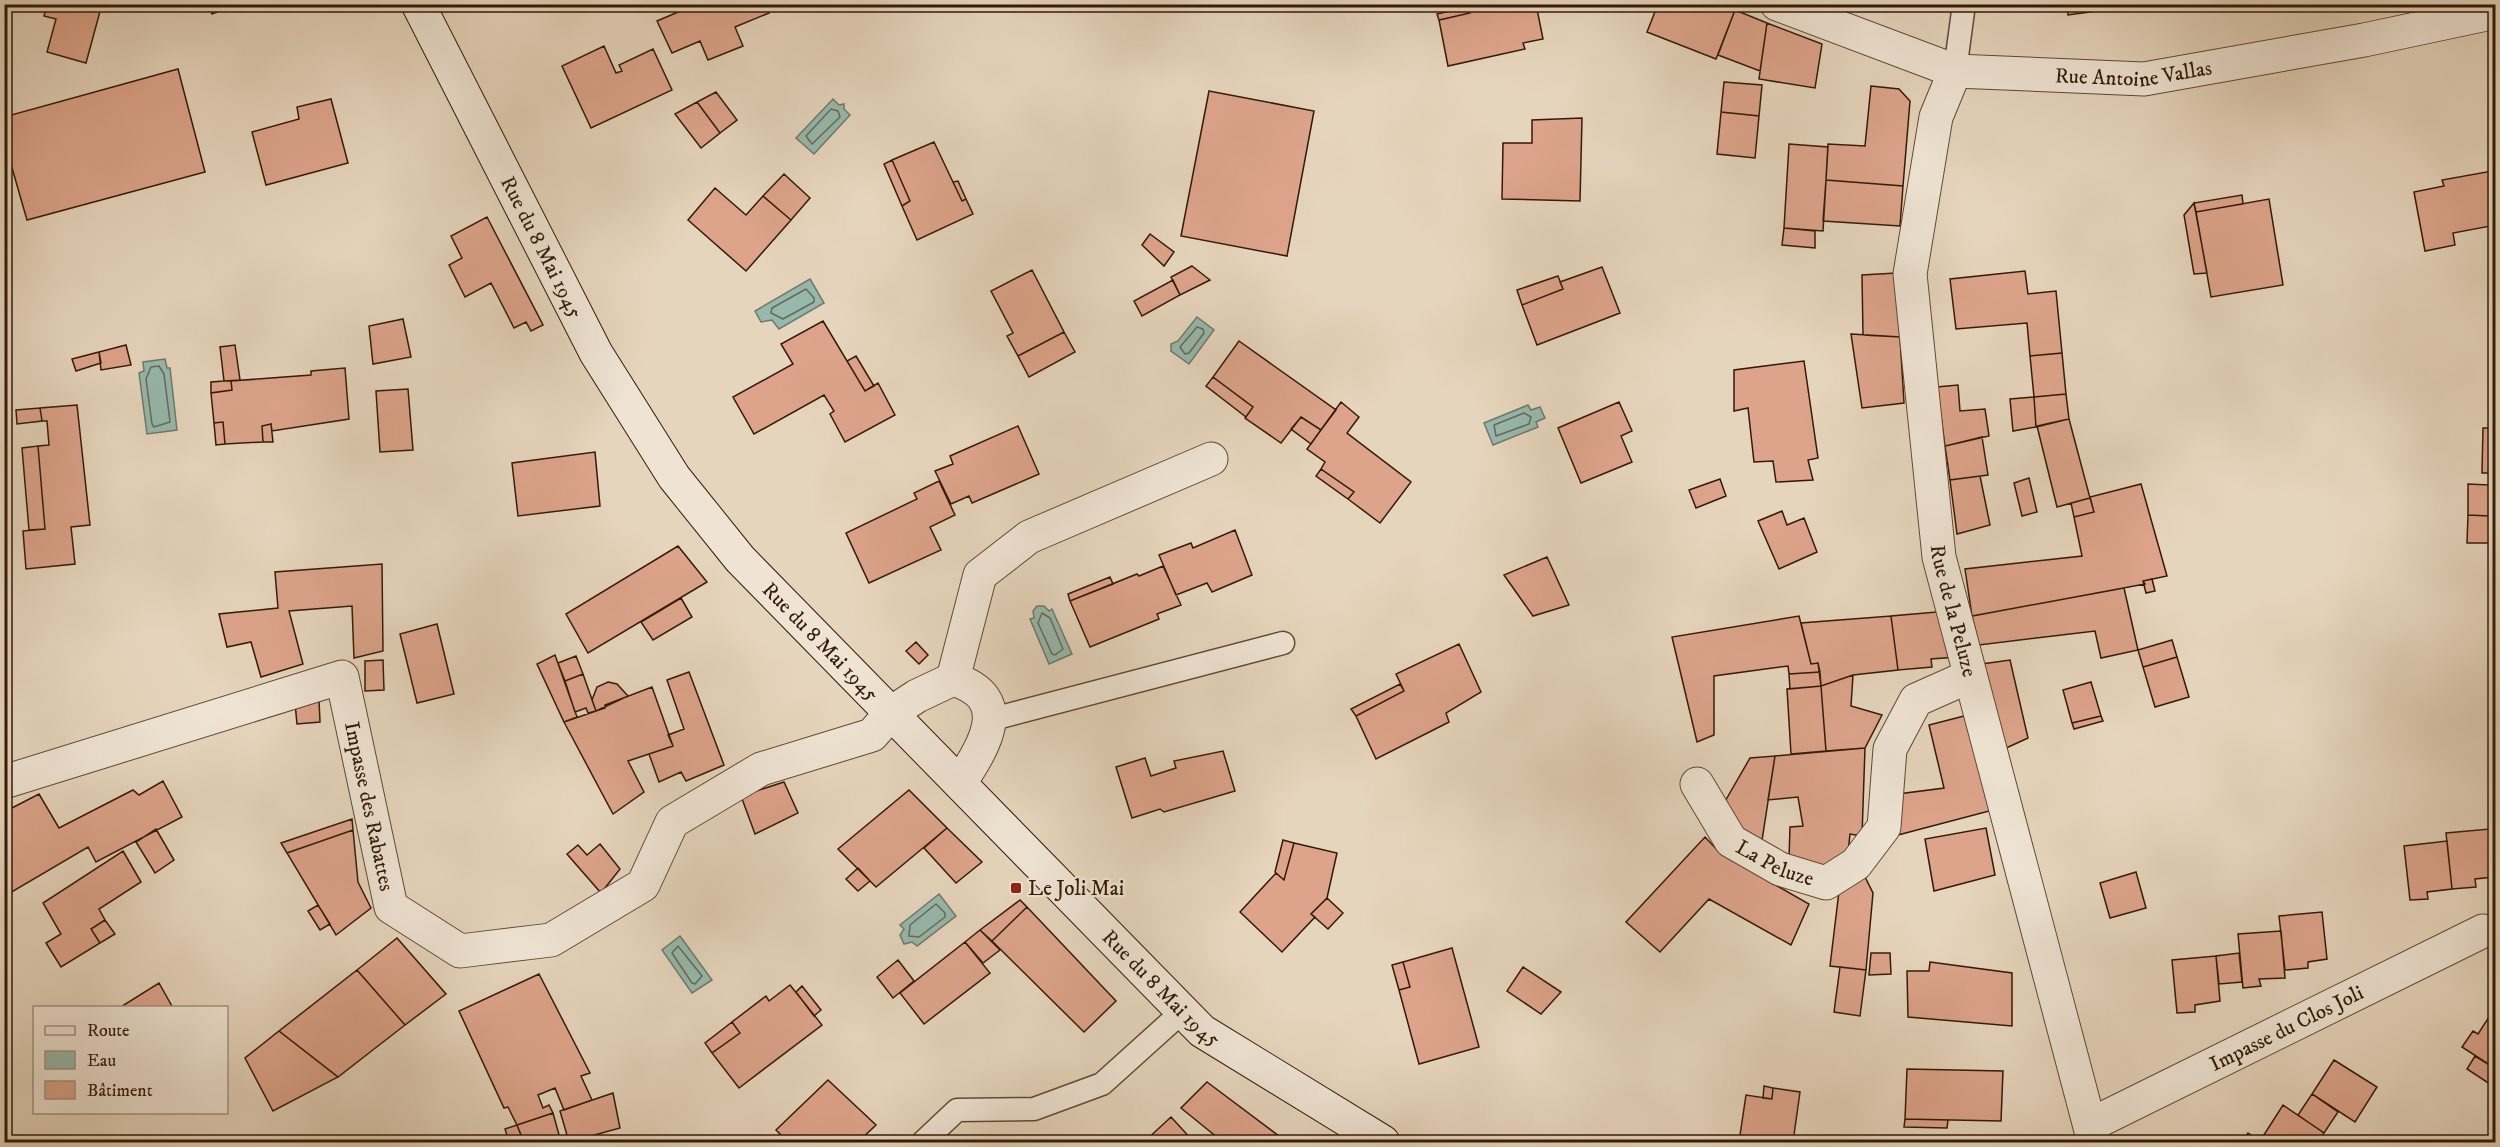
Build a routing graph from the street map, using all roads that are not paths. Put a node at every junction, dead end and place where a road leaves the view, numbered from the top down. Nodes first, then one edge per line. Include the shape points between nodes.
1 (418, 4) edge
2 (1777, 4) edge
3 (1964, 4) edge
4 (2496, 12) edge
5 (1954, 71) junction
6 (1211, 459) dead end
7 (1283, 643) dead end
8 (1970, 676) junction
9 (953, 679) junction
10 (891, 713) junction
11 (990, 720) junction
12 (4, 783) edge
13 (960, 783) junction
14 (1697, 784) dead end
15 (2483, 931) dead end
16 (1183, 1011) junction
17 (2092, 1134) edge
18 (923, 1143) edge
19 (1383, 1143) edge

1 - 10 street, Rue du 8 Mai 1945 via 596,353 674,477 740,559
2 - 5 street, Rue Antoine Vallas
3 - 5 lane
4 - 5 street, Rue Antoine Vallas via 2144,79
5 - 8 street, Rue de la Peluze via 1936,117 1910,274 1939,557
6 - 9 street via 1029,537 980,575
7 - 11 lane
8 - 14 street, La Peluze via 1916,700 1890,749 1884,827 1856,864 1826,883 1780,869 1731,841
8 - 17 street, Rue de la Peluze
9 - 10 street
9 - 11 street via 972,685 984,701
10 - 12 street, Impasse des Rabattes via 872,735 761,769 672,822 643,885 551,940 460,951 391,907 342,677
10 - 13 street, Rue du 8 Mai 1945
11 - 13 street via 984,745
13 - 16 street, Rue du 8 Mai 1945
15 - 17 street, Impasse du Clos Joli
16 - 18 lane via 1102,1084 1034,1109 957,1110
16 - 19 street, Rue du 8 Mai 1945 via 1202,1031

